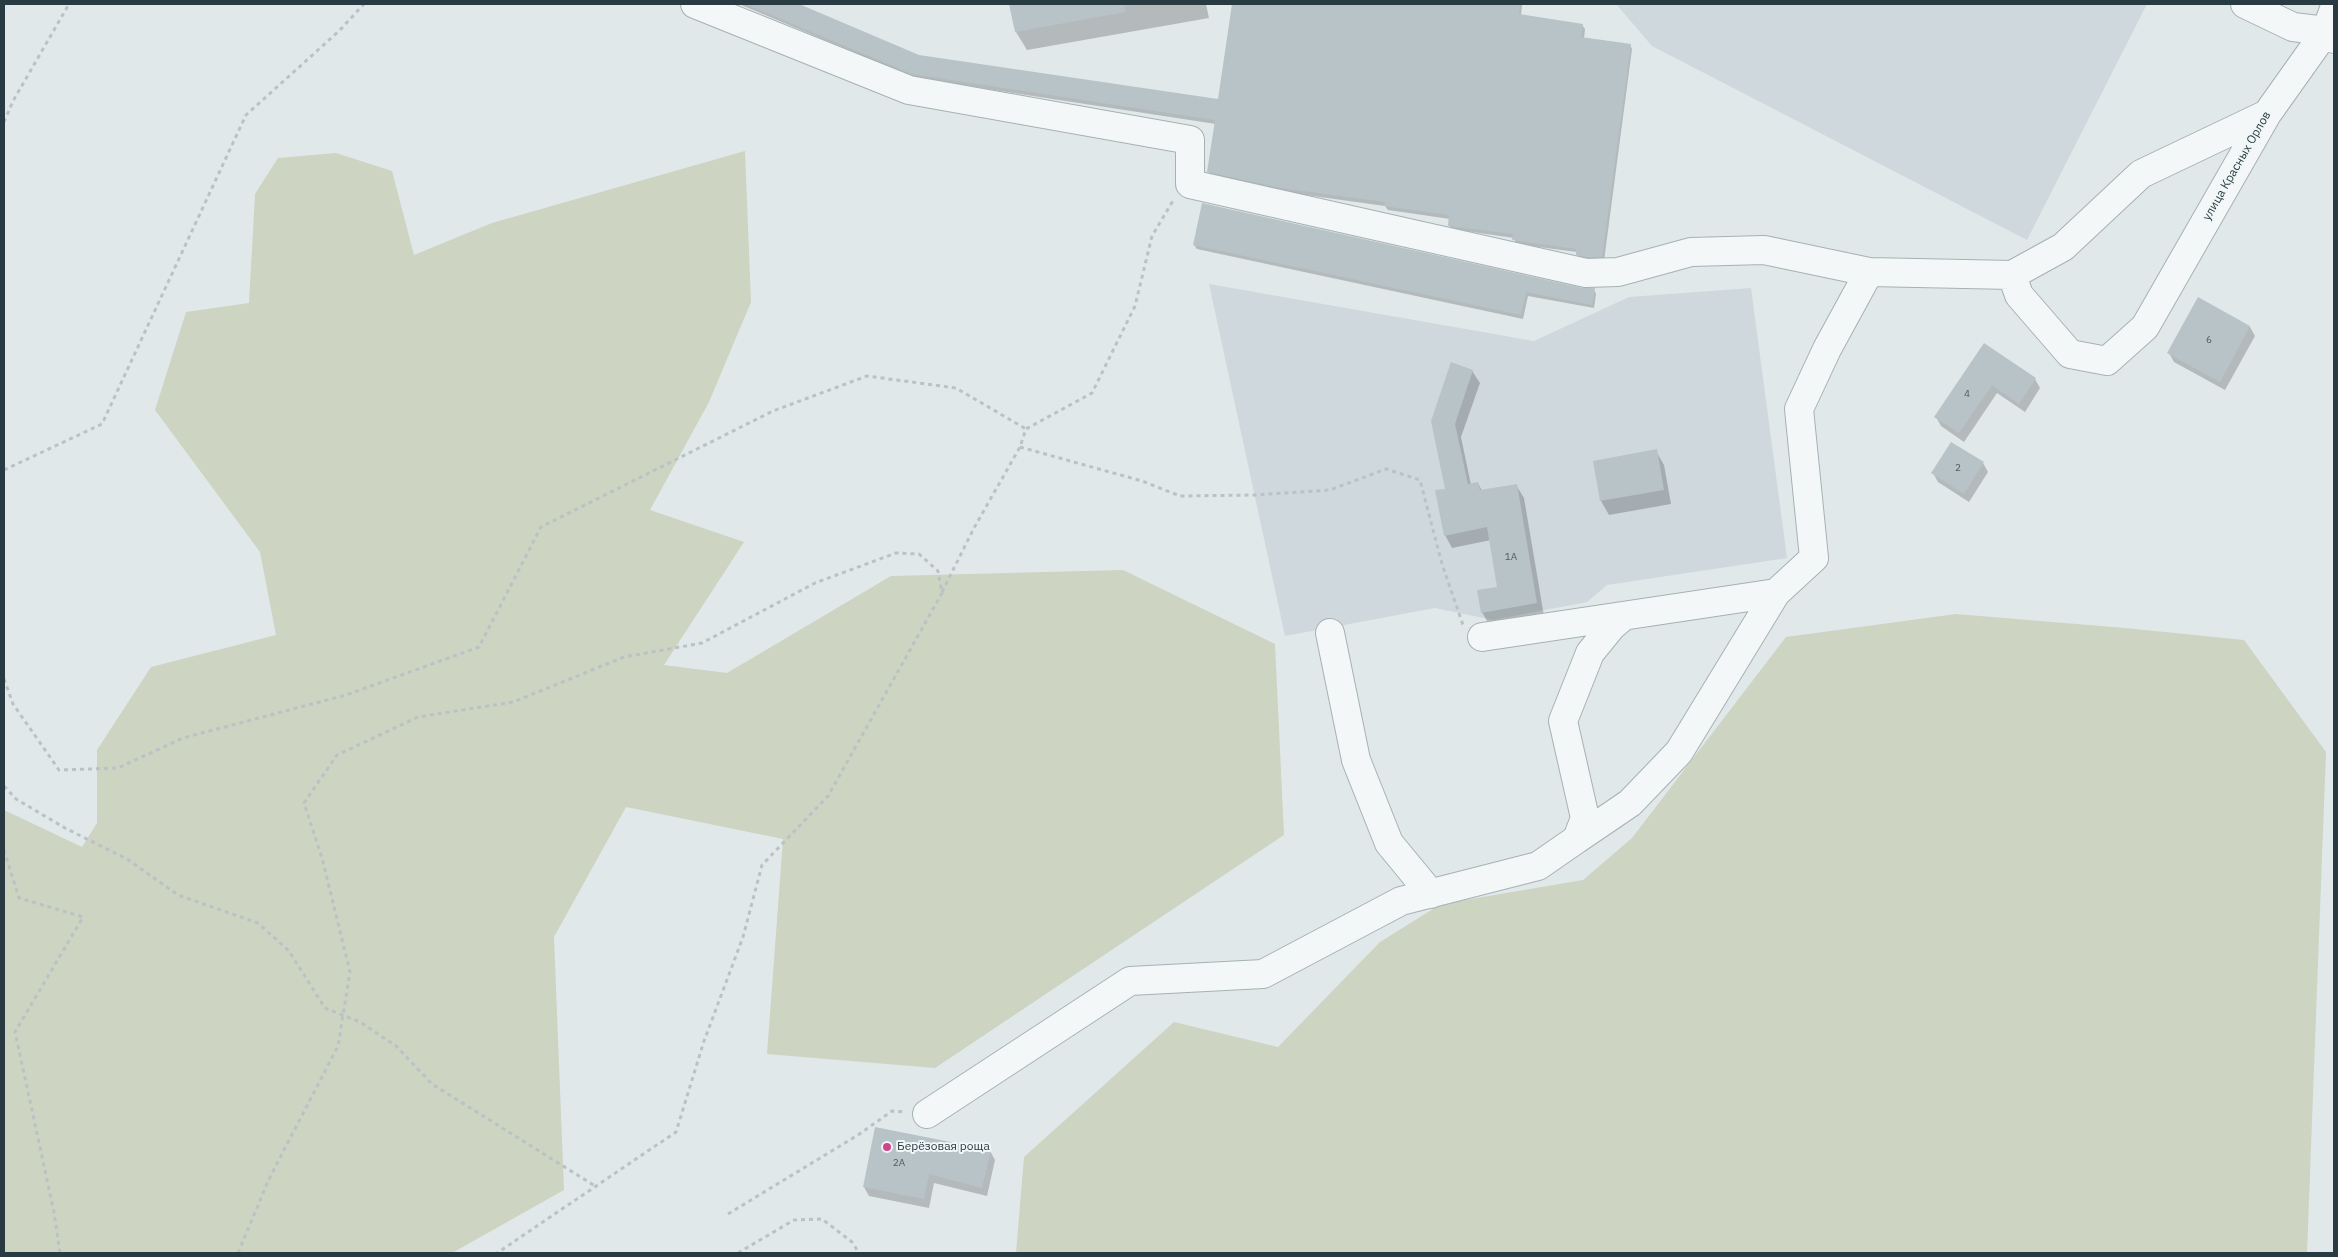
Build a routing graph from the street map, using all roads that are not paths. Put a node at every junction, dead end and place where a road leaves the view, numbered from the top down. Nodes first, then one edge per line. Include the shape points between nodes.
1 (695, 4) edge
2 (2245, 4) edge
3 (2331, 26) edge
4 (2267, 114) junction
5 (1869, 272) junction
6 (2012, 275) junction
7 (1776, 593) junction
8 (1624, 616) junction
9 (1330, 633) dead end
10 (1482, 637) road end
11 (1577, 839) junction
12 (1431, 894) junction
13 (927, 1114) road end

1 - 5 street via 910,90 1190,140 1190,184 1586,273 1618,272 1691,252 1764,250
2 - 3 street via 2294,27
3 - 4 street, улица Красных Орлов
4 - 6 street via 2141,174 2063,247
4 - 6 street, улица Красных Орлов via 2145,327 2107,361 2070,354 2019,295
5 - 6 street
5 - 7 street via 1799,409 1814,558
7 - 8 street
7 - 11 street via 1679,752 1630,803
8 - 10 street
8 - 11 street via 1590,653 1562,721 1585,818
9 - 12 street via 1356,760 1389,842
11 - 12 street via 1538,866
12 - 13 street via 1401,901 1263,974 1130,981

